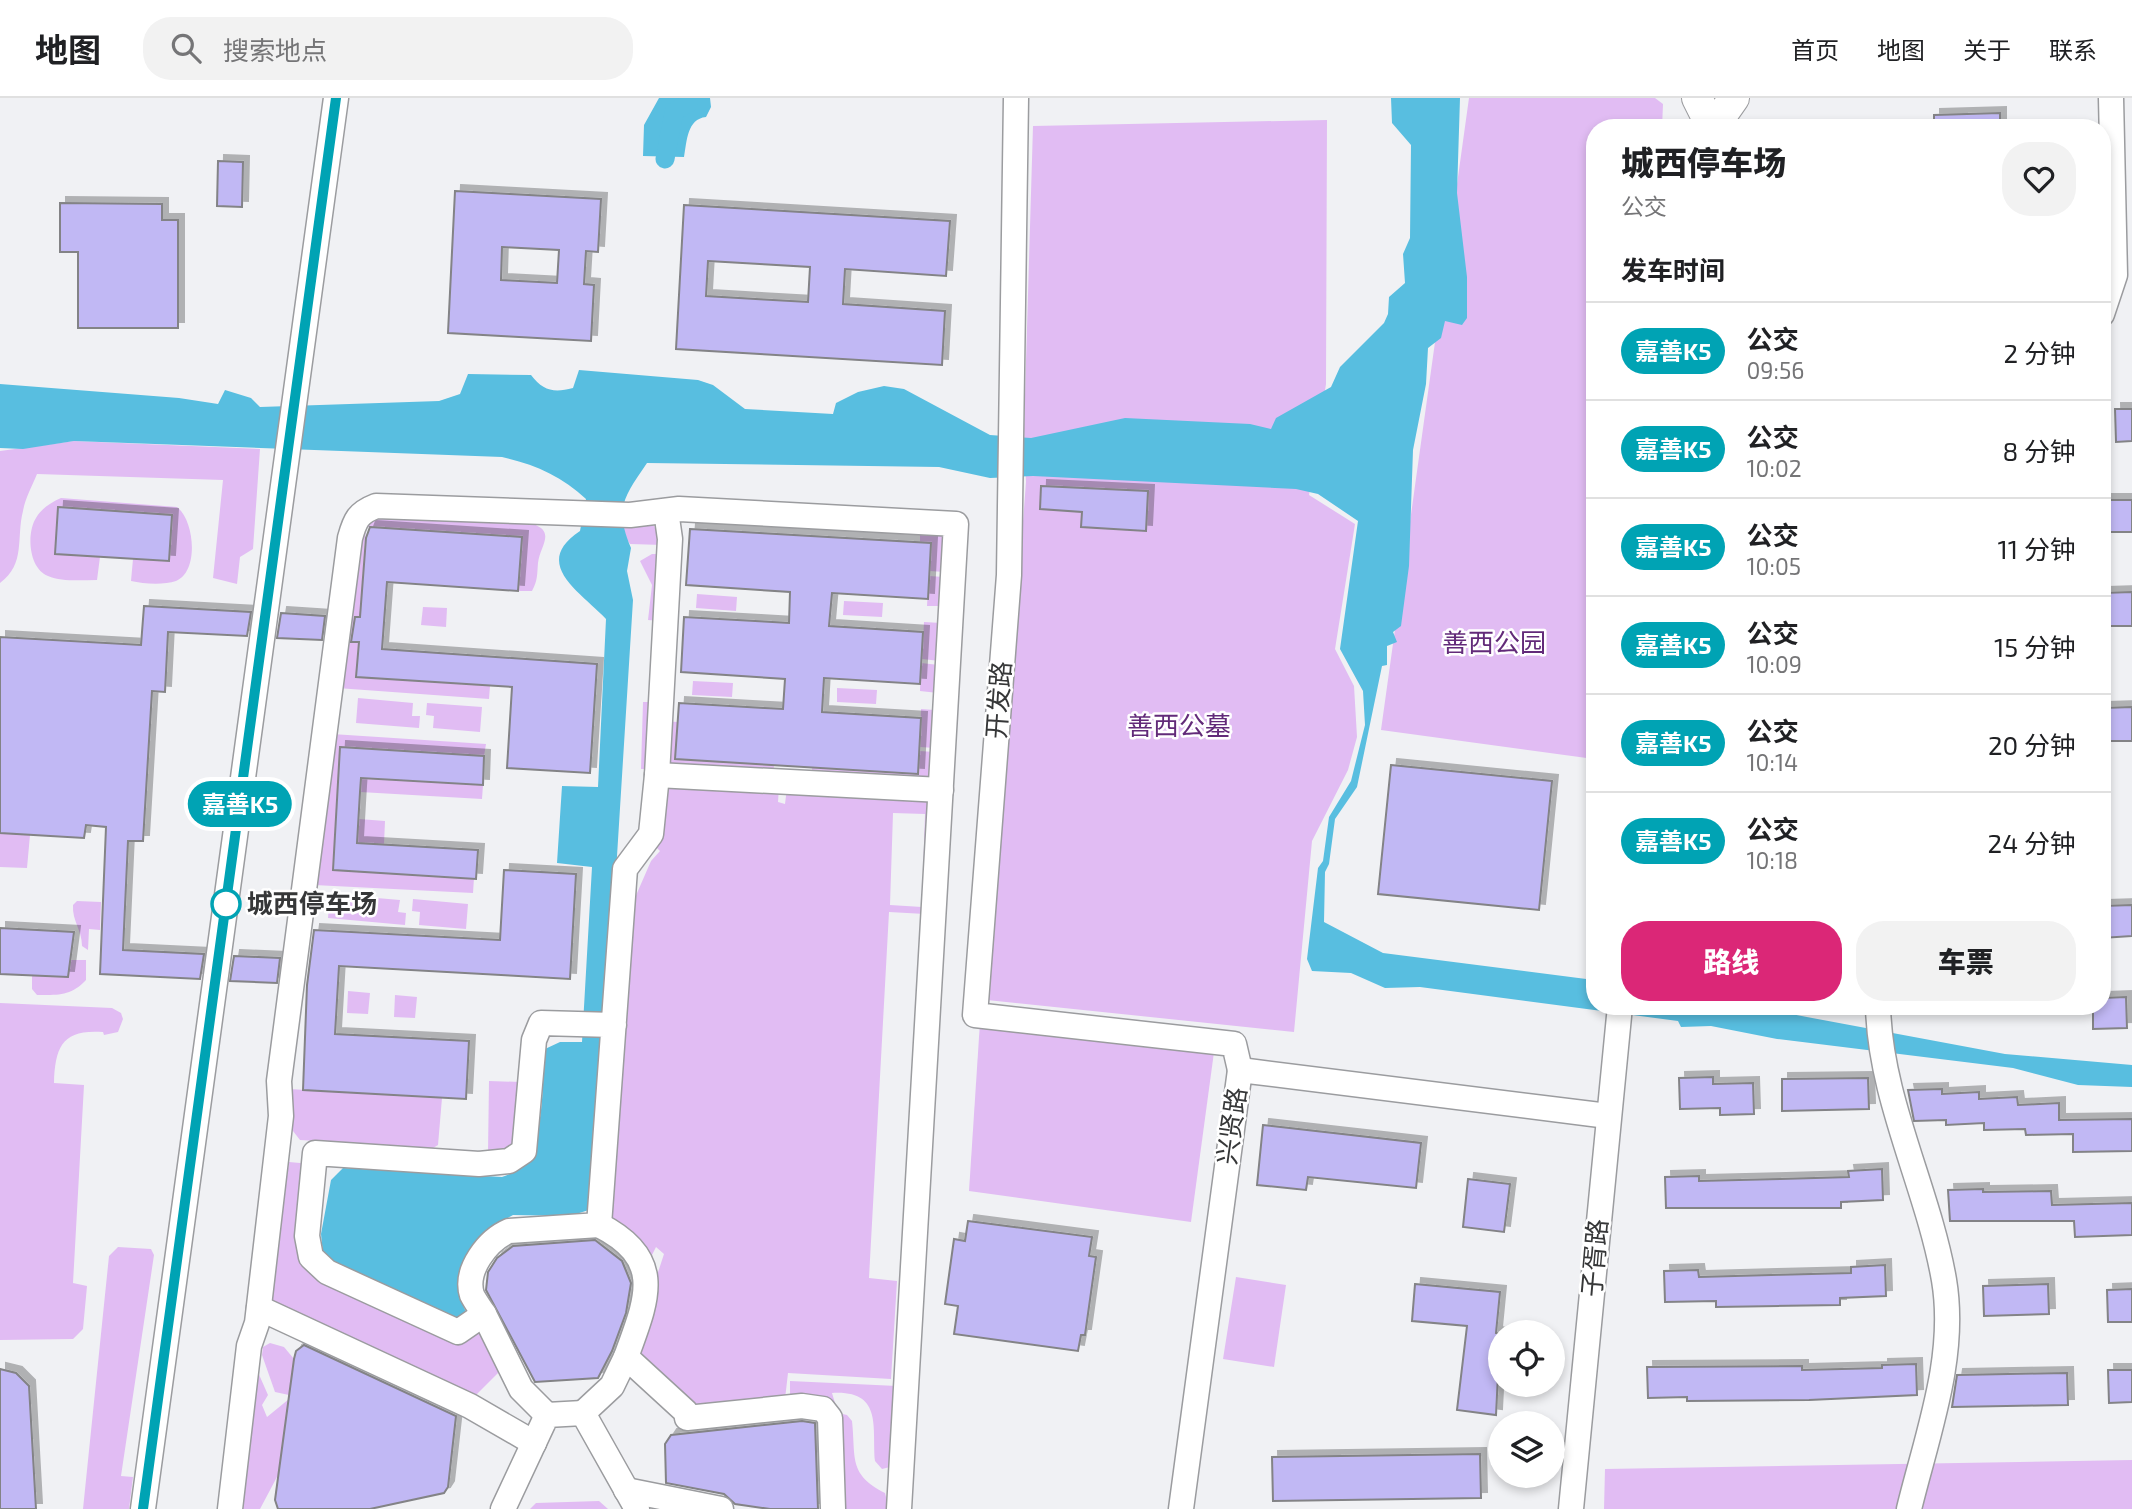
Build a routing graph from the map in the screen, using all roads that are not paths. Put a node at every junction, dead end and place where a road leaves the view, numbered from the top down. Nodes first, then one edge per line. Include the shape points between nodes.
1 (336, 98) edge
2 (1016, 98) edge
3 (1697, 98) edge
4 (1715, 98) edge
5 (1734, 98) edge
6 (2111, 98) edge
7 (1708, 119) edge
8 (1713, 119) edge
9 (1719, 119) edge
10 (2111, 287) edge
11 (667, 511) junction
12 (657, 775) junction
13 (941, 790) junction
14 (1619, 1015) edge
15 (1878, 1015) edge
16 (614, 1025) junction
17 (1240, 1070) junction
18 (1608, 1116) junction
19 (599, 1225) junction
20 (259, 1308) junction
21 (484, 1314) junction
22 (626, 1357) junction
23 (583, 1413) junction
24 (547, 1415) junction
25 (534, 1443) junction
26 (631, 1500) edge
27 (143, 1509) edge
28 (230, 1509) edge
29 (503, 1509) edge
30 (721, 1509) edge
31 (833, 1509) edge
32 (899, 1509) edge
33 (1181, 1509) edge
34 (1571, 1509) edge
35 (1909, 1509) edge

1 - 27 street
2 - 17 street, 开发路 via 1009,575 975,1014 1234,1044
3 - 7 main road
4 - 8 street
5 - 9 main road
6 - 10 street via 2115,275
11 - 12 street via 670,539
11 - 13 street via 956,524
11 - 20 street via 569,514 376,506 355,520 279,1081 281,1116
12 - 13 street
12 - 16 street via 650,834 625,869
13 - 32 street
14 - 18 street, 子胥路
15 - 35 street via 1883,1059 1944,1280 1948,1352
16 - 19 street
16 - 21 street via 541,1023 534,1040 524,1152 509,1161 479,1164 315,1153 307,1236 311,1257 319,1265 458,1332
17 - 18 street, 兴贤路
17 - 33 street, 兴贤路
18 - 34 street, 子胥路
19 - 21 street via 500,1235 475,1264 471,1293
19 - 22 street via 614,1232 638,1255 648,1284
20 - 25 street via 470,1406
20 - 28 street via 249,1346
21 - 24 street via 520,1389
22 - 23 street via 612,1386
22 - 31 street via 686,1412 687,1418 802,1406 823,1409 830,1418
23 - 24 street
23 - 26 street
24 - 25 street
25 - 29 street
26 - 30 street

